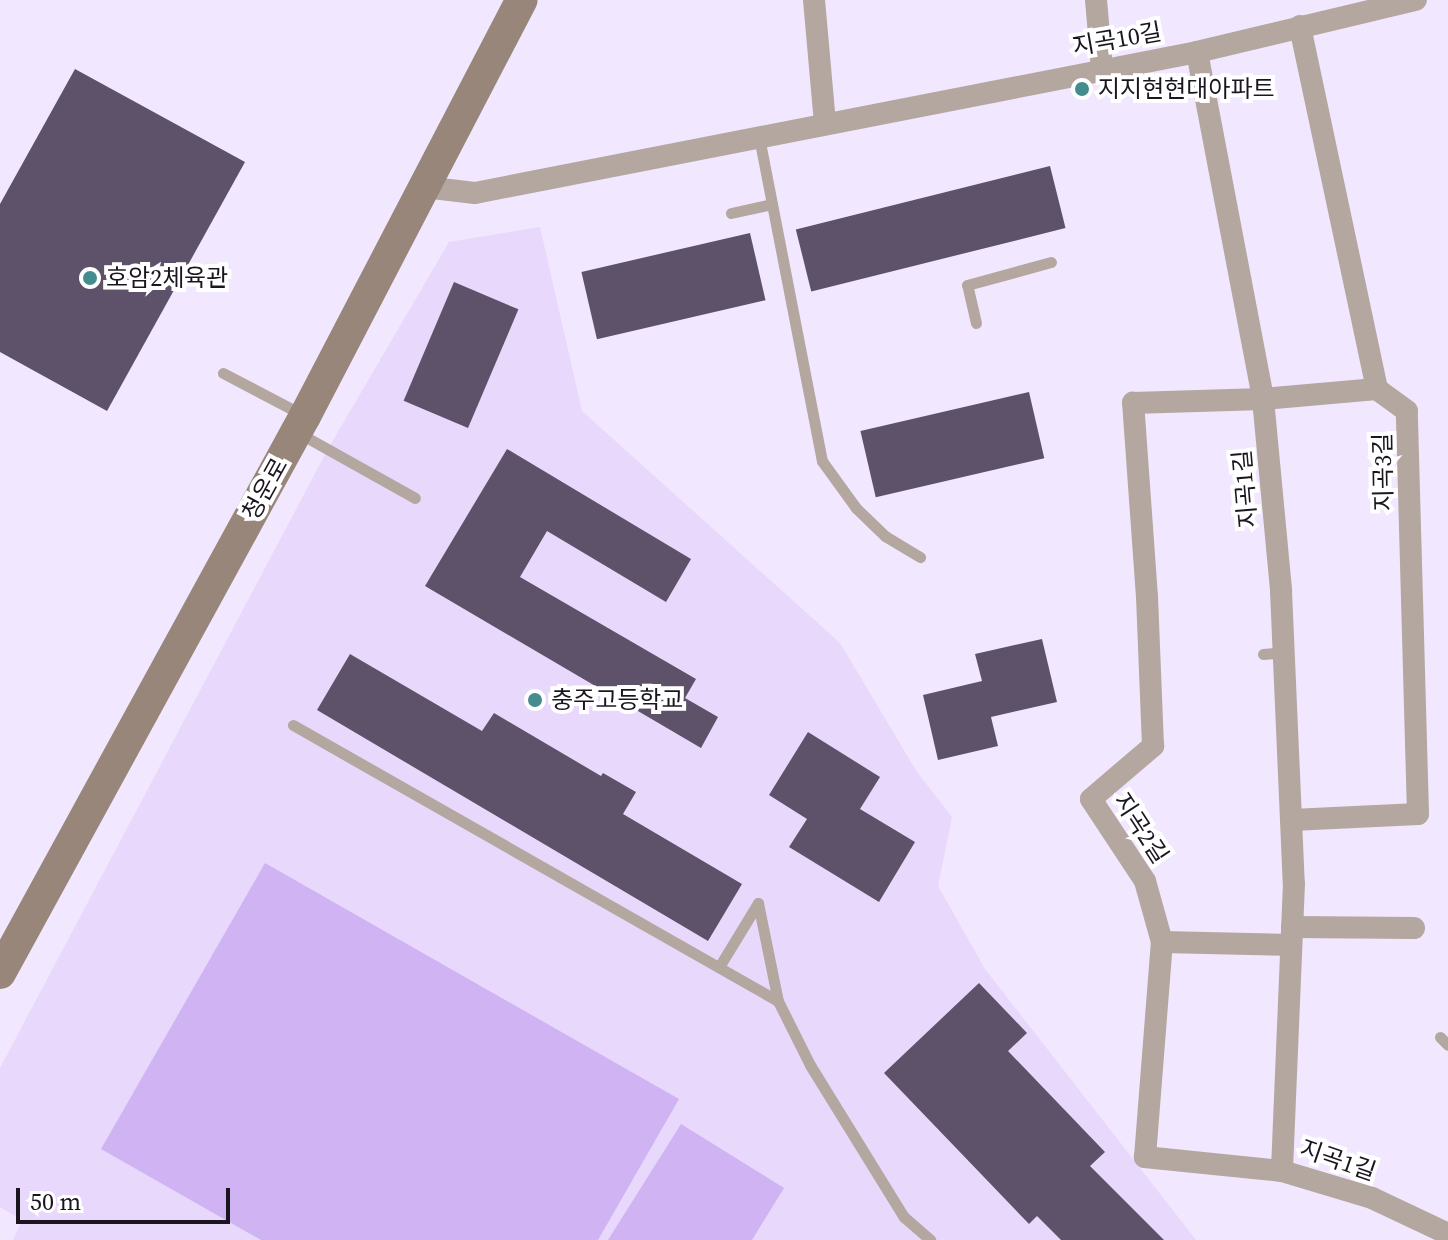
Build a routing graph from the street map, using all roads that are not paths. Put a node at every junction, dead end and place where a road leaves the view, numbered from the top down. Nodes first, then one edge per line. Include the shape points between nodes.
1 (522, 0) edge
2 (814, 0) edge
3 (1096, 0) edge
4 (1416, 0) edge
5 (1300, 26) junction
6 (1197, 52) junction
7 (1102, 68) junction
8 (825, 123) junction
9 (759, 136) junction
10 (424, 187) junction
11 (772, 204) junction
12 (731, 213) dead end
13 (1051, 262) dead end
14 (976, 323) dead end
15 (223, 373) dead end
16 (1377, 389) junction
17 (1263, 399) junction
18 (301, 424) junction
19 (415, 498) dead end
20 (920, 557) dead end
21 (293, 725) dead end
22 (1292, 820) junction
23 (1414, 928) dead end
24 (1292, 936) junction
25 (1162, 942) junction
26 (719, 967) junction
27 (0, 973) edge
28 (778, 1001) junction
29 (1282, 1171) junction
30 (1448, 1234) edge
31 (930, 1240) edge

1 - 10 street, 청운로
2 - 8 street
3 - 7 street
4 - 5 street, 지곡10길
5 - 6 street, 지곡10길
5 - 16 street
6 - 7 street, 지곡10길
6 - 17 street, 지곡1길
7 - 8 street, 지곡10길
8 - 9 street, 지곡10길
9 - 10 street, 지곡10길 via 475,193
9 - 11 lane
10 - 18 street, 청운로
11 - 12 lane
11 - 20 lane via 822,461 856,508 885,536
13 - 14 lane via 967,285
15 - 18 lane
16 - 17 street
16 - 22 street, 지곡3길 via 1407,411 1418,814
17 - 22 street, 지곡1길 via 1274,653
17 - 25 street, 지곡2길 via 1133,403 1153,746 1091,799 1145,881
18 - 19 lane
18 - 27 street, 청운로
21 - 26 lane
22 - 24 street, 지곡1길
23 - 24 street
24 - 25 street
24 - 29 street, 지곡1길
25 - 29 street, 지곡2길 via 1145,1157
26 - 28 lane
26 - 28 lane via 758,903
28 - 31 lane via 810,1065 904,1217
29 - 30 street, 지곡1길 via 1372,1198

